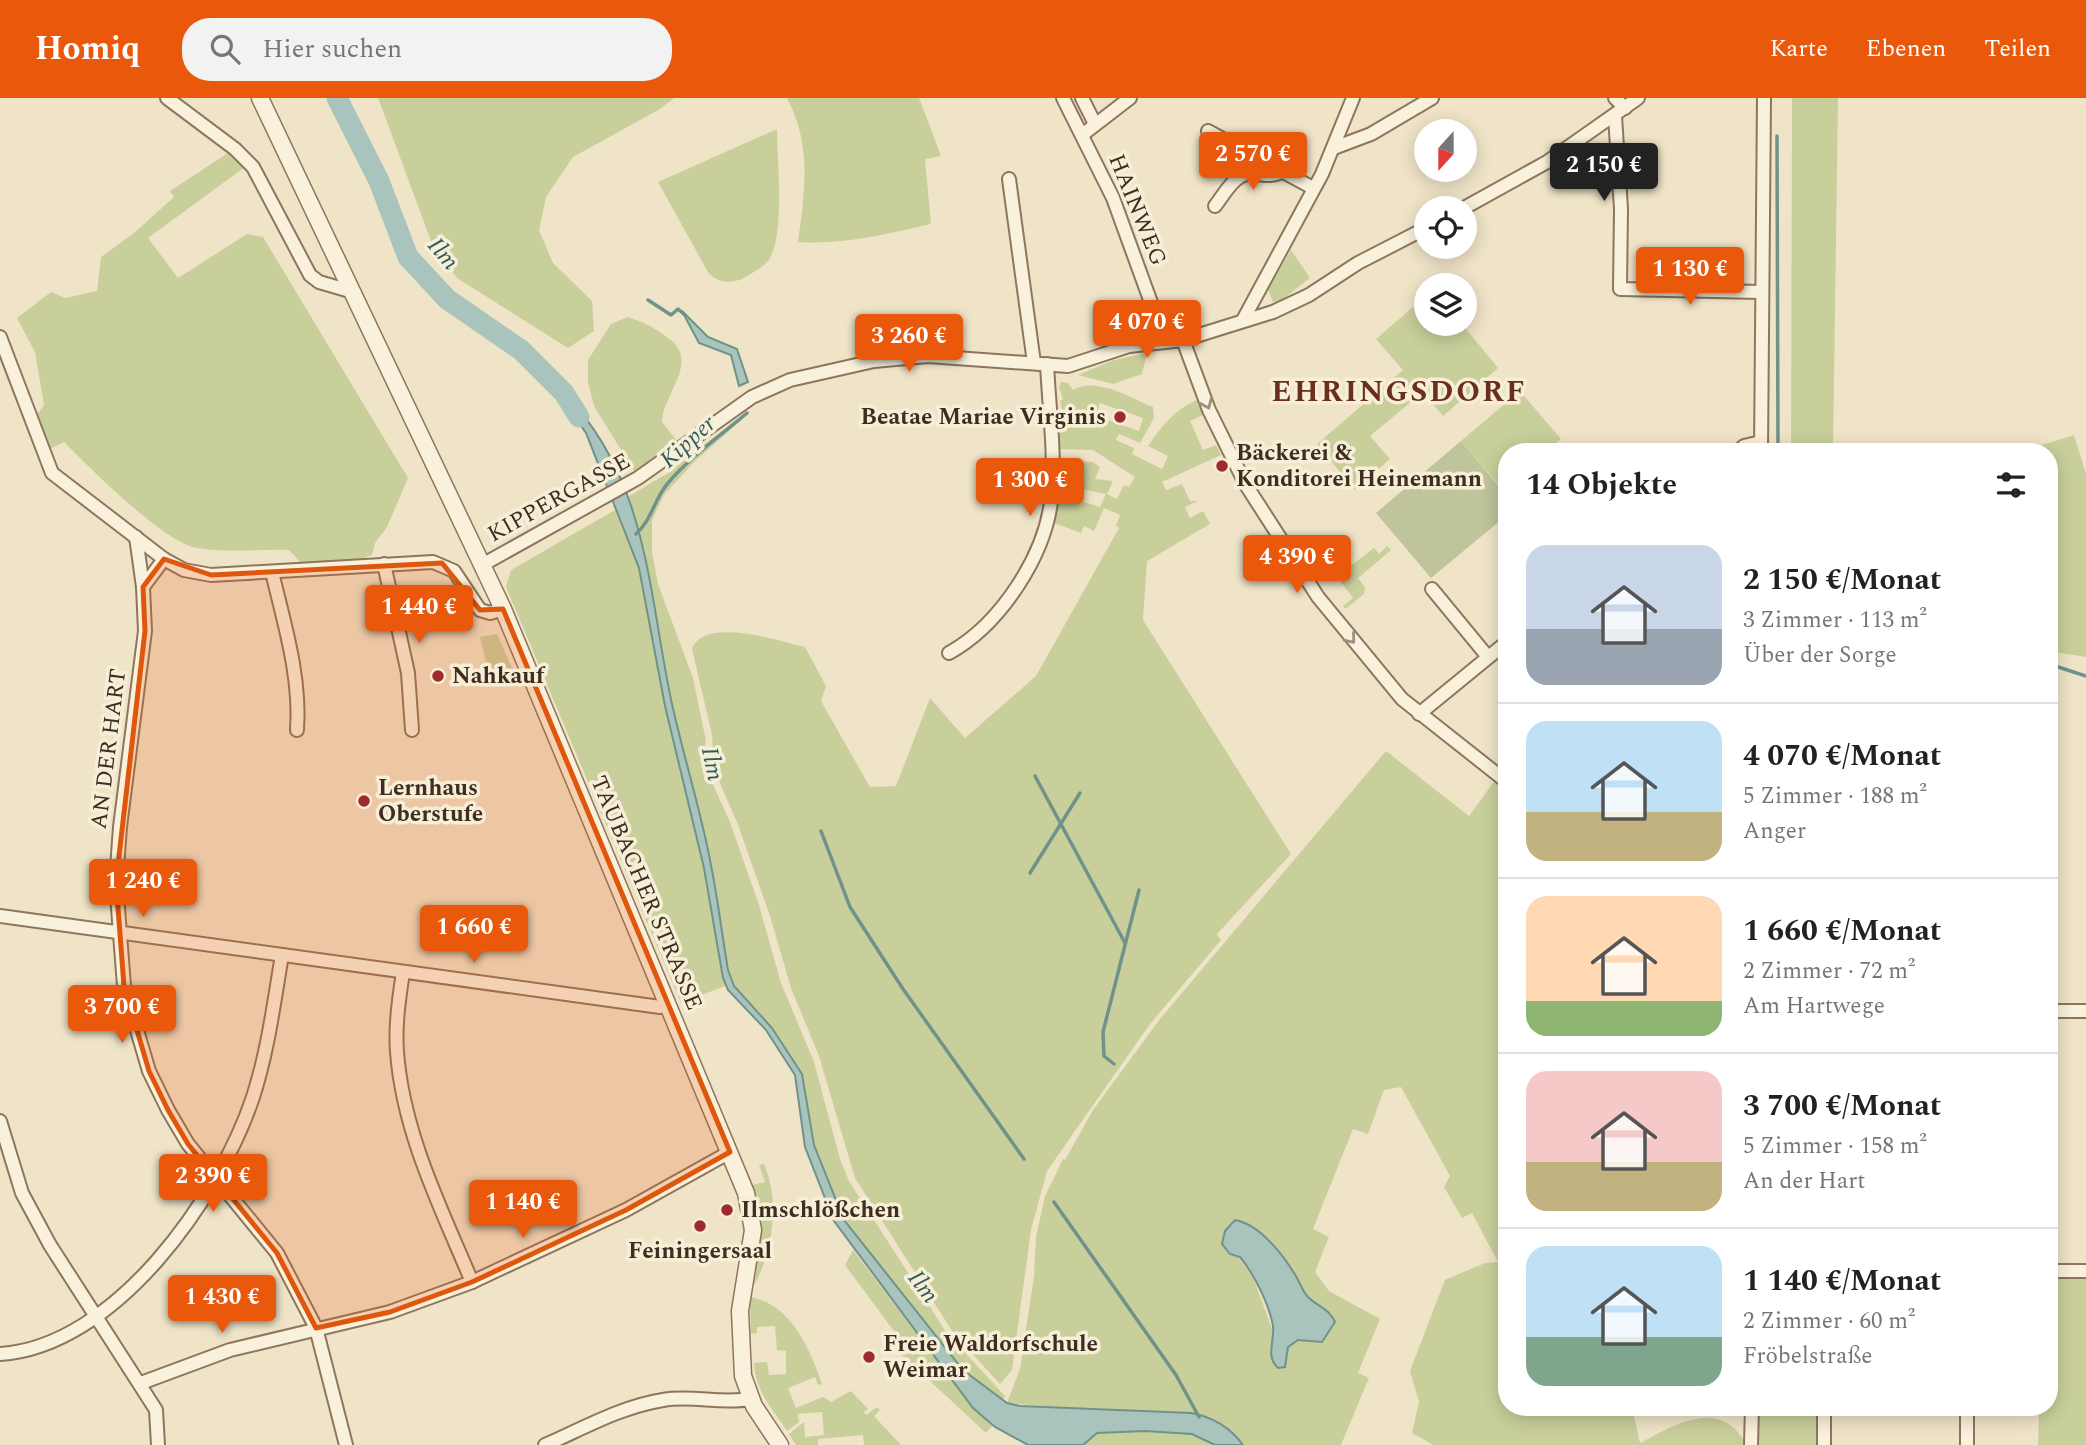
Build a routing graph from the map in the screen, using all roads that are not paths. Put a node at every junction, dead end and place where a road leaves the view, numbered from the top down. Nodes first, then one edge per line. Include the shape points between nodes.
1 (167, 98) edge
2 (260, 98) edge
3 (1063, 98) edge
4 (1082, 98) edge
5 (1130, 98) edge
6 (1353, 98) edge
7 (1432, 98) edge
8 (1615, 98) edge
9 (1638, 98) edge
10 (1765, 98) edge
11 (1620, 112) junction
12 (1095, 124) junction
13 (1208, 131) dead end
14 (1082, 135) junction
15 (1334, 148) junction
16 (1282, 172) junction
17 (1009, 179) dead end
18 (1313, 188) junction
19 (1477, 201) edge
20 (1215, 206) dead end
21 (1414, 234) edge
22 (350, 291) junction
23 (1761, 292) junction
24 (1243, 320) junction
25 (0, 337) edge
26 (1183, 340) junction
27 (1165, 341) junction
28 (1040, 364) junction
29 (1761, 443) edge
30 (136, 537) junction
31 (164, 559) junction
32 (384, 564) junction
33 (482, 565) junction
34 (272, 572) junction
35 (143, 587) junction
36 (1432, 589) dead end
37 (503, 609) junction
38 (1498, 649) edge
39 (949, 653) dead end
40 (1488, 657) junction
41 (1419, 714) junction
42 (298, 730) dead end
43 (412, 730) dead end
44 (1498, 775) edge
45 (0, 916) edge
46 (120, 933) junction
47 (282, 955) junction
48 (403, 972) junction
49 (668, 1004) junction
50 (2058, 1011) edge
51 (2086, 1011) edge
52 (0, 1121) edge
53 (730, 1152) junction
54 (216, 1179) junction
55 (2058, 1271) edge
56 (2086, 1271) edge
57 (472, 1282) junction
58 (95, 1315) junction
59 (317, 1328) junction
60 (0, 1354) edge
61 (141, 1383) junction
62 (750, 1399) junction
63 (1752, 1416) edge
64 (1824, 1416) edge
65 (1968, 1416) edge
66 (158, 1445) edge
67 (346, 1445) edge
68 (545, 1445) edge
69 (780, 1445) edge
70 (1751, 1445) edge
71 (1824, 1445) edge
72 (1967, 1445) edge

1 - 22 street via 253,167 310,275
2 - 22 street, TAUBACHER STRASSE
3 - 14 street, HAINWEG
4 - 12 street
5 - 12 street
6 - 15 street
7 - 15 street
8 - 11 street
9 - 11 street
10 - 23 street
11 - 19 street
11 - 23 street via 1620,289
12 - 14 street
13 - 16 street
14 - 27 street, HAINWEG via 1113,198
15 - 18 street
16 - 18 street
16 - 20 street via 1265,178 1239,176
17 - 28 street
18 - 24 street
21 - 24 street, KIPPERGASSE via 1358,262 1309,295
22 - 33 street, TAUBACHER STRASSE
23 - 29 street
24 - 26 street, KIPPERGASSE
25 - 30 street via 52,472
26 - 27 street, KIPPERGASSE
26 -> 41 street via 1209,410 1246,485 1279,538 1343,628
27 - 28 street, KIPPERGASSE via 1129,346 1068,366
28 - 33 street, KIPPERGASSE via 928,356 874,361 790,380 743,402 638,478
28 - 39 street via 1052,492 1047,520 1012,595 969,642
30 - 31 street
30 - 35 street, AN DER HART
31 - 34 street via 184,570 211,575
31 - 35 street
32 - 34 street
32 - 37 street via 442,564 458,576 480,610
32 - 43 street via 408,673
33 - 37 street, TAUBACHER STRASSE
34 - 42 street via 290,649
35 - 46 street, AN DER HART via 145,631 117,868
36 - 40 street
37 - 49 street, TAUBACHER STRASSE
38 - 40 street
40 - 41 street
41 - 44 street
45 - 46 street
46 - 47 street
46 - 54 street, AN DER HART via 124,986 149,1071 188,1144
47 - 48 street
47 - 54 street via 254,1095
48 - 49 street via 660,1007
48 - 57 street via 396,1021 401,1080 416,1146
49 - 53 street, TAUBACHER STRASSE
50 - 51 street
52 - 58 street via 22,1193
53 - 57 street via 626,1210
53 - 62 street, TAUBACHER STRASSE via 752,1218 740,1311 743,1376
54 - 58 street via 169,1249 129,1291
54 - 59 street, AN DER HART via 277,1253
55 - 56 street
57 - 59 street via 390,1312
58 - 60 street via 31,1350
58 - 61 street
59 - 61 street via 230,1350
59 - 67 street, AN DER HART
61 - 66 street via 156,1410
62 - 68 street via 662,1400 619,1410
62 - 69 street, TAUBACHER STRASSE
63 - 70 street
64 - 71 street
65 - 72 street

